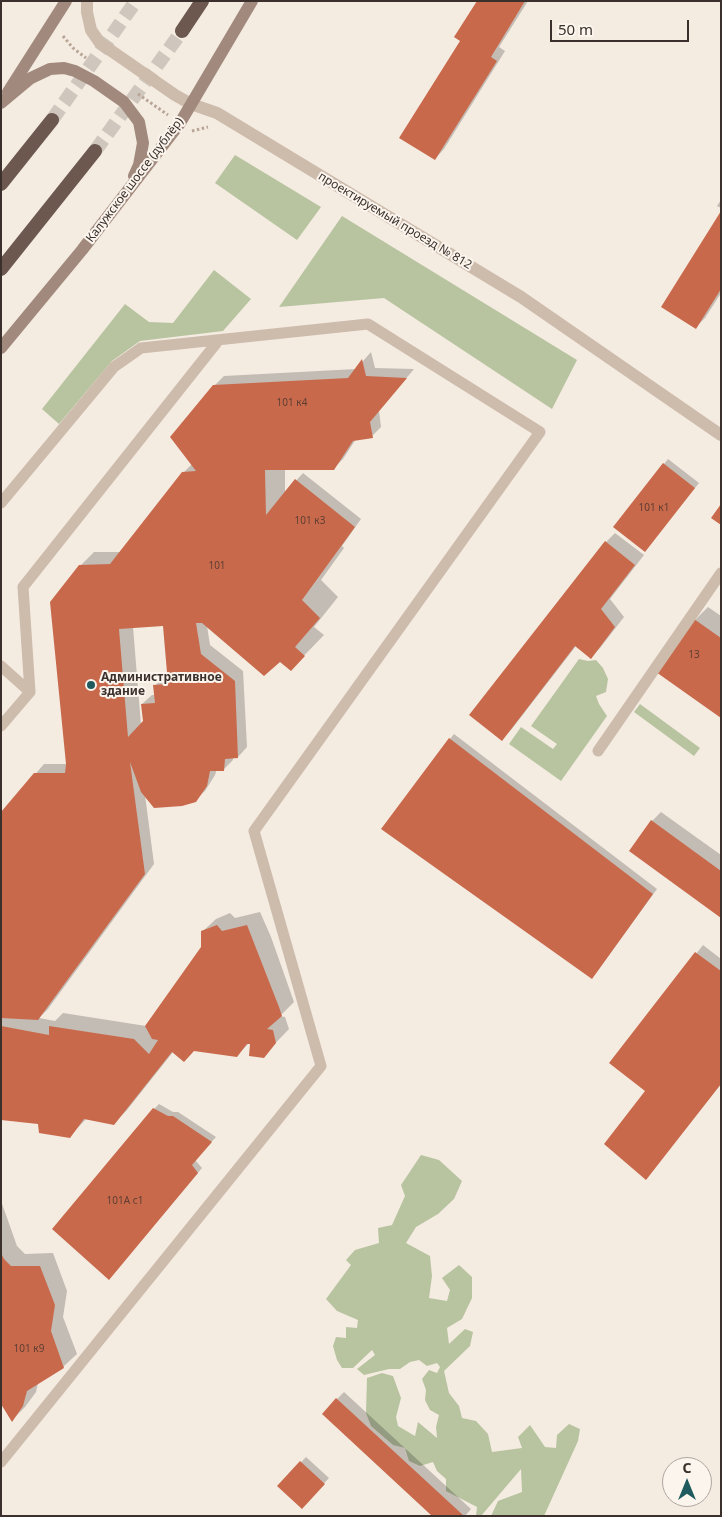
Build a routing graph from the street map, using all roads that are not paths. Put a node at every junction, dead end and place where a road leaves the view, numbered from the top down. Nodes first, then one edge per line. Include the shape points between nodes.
1 (66, 1) edge
2 (87, 1) edge
3 (202, 1) edge
4 (252, 1) edge
5 (182, 31) tunnel mouth
6 (1, 103) edge
7 (192, 104) junction
8 (52, 120) tunnel mouth
9 (95, 151) tunnel mouth
10 (1, 184) edge
11 (129, 187) junction
12 (1, 269) edge
13 (218, 341) junction
14 (1, 348) edge
15 (721, 435) edge
16 (1, 503) edge
17 (721, 573) edge
18 (1, 666) edge
19 (30, 692) junction
20 (1, 726) edge
21 (598, 751) dead end
22 (1, 1462) edge

1 - 6 main road
2 - 7 street, проектируемый проезд № 812 via 91,30 100,43
3 - 5 highway
4 - 7 main road, Калужское шоссе (дублёр)
6 - 11 main road via 30,78 50,69 75,71 110,92 124,102 139,122 142,136 138,165
7 - 11 main road, Калужское шоссе (дублёр)
7 - 15 street, проектируемый проезд № 812 via 217,113 521,297
8 - 10 highway
9 - 12 highway
11 - 14 main road, Калужское шоссе (дублёр)
13 - 16 lane via 141,348 114,367
13 - 19 lane via 23,587
13 - 22 lane via 368,324 540,432 254,831 321,1066
17 - 21 lane
18 - 19 lane
19 - 20 lane

